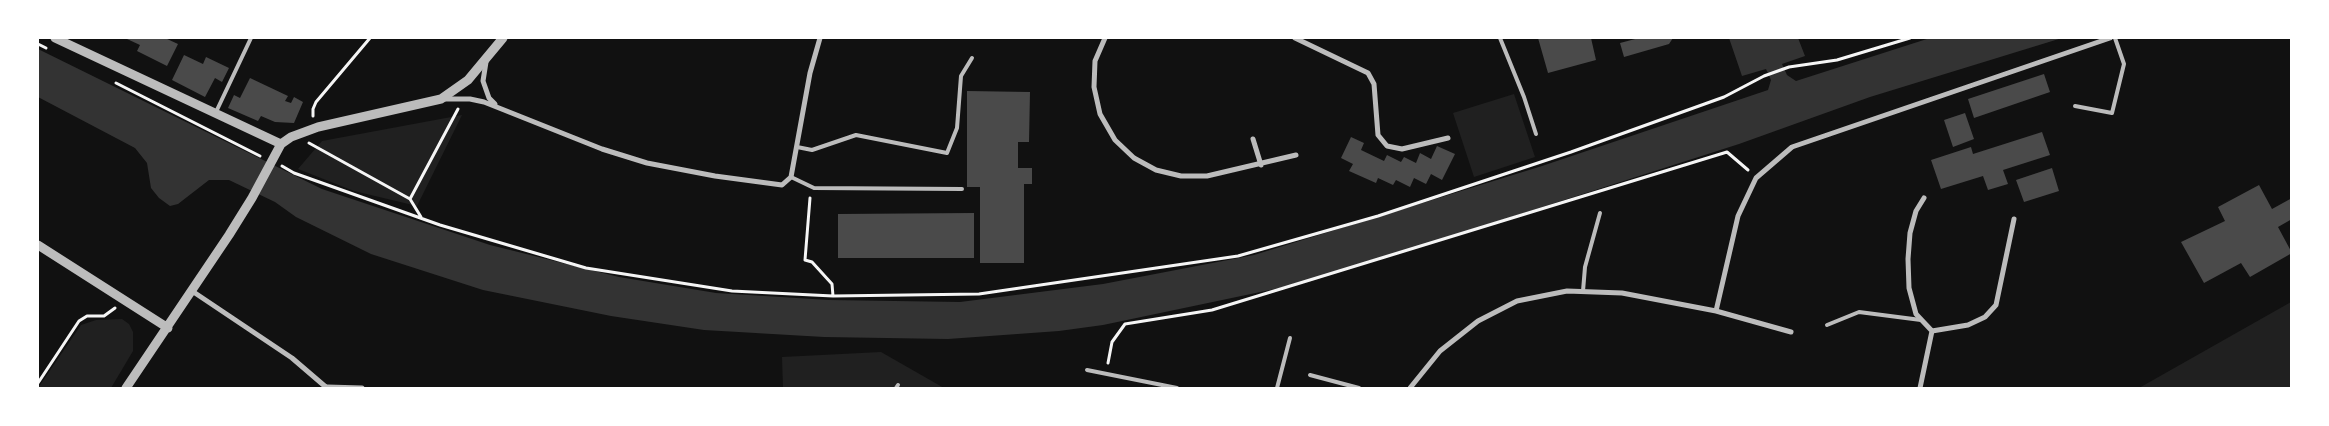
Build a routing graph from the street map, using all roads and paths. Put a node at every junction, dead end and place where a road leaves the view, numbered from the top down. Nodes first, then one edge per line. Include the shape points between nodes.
1 (55, 38) edge
2 (251, 38) edge
3 (370, 38) edge
4 (503, 38) edge
5 (820, 38) edge
6 (1105, 38) edge
7 (1295, 38) edge
8 (1500, 38) edge
9 (1910, 38) edge
10 (2110, 38) edge
11 (2116, 38) edge
12 (38, 44) edge
13 (49, 50) dead end
14 (490, 54) junction
15 (972, 58) dead end
16 (111, 80) dead end
17 (441, 99) junction
18 (464, 99) junction
19 (498, 106) junction
20 (2075, 106) dead end
21 (215, 113) junction
22 (318, 127) junction
23 (1536, 134) dead end
24 (295, 135) junction
25 (1448, 138) dead end
26 (1253, 139) dead end
27 (281, 144) junction
28 (796, 147) junction
29 (1296, 155) dead end
30 (273, 160) junction
31 (1261, 165) junction
32 (1756, 178) junction
33 (790, 180) junction
34 (962, 189) dead end
35 (1924, 198) dead end
36 (410, 200) junction
37 (1600, 213) dead end
38 (421, 217) junction
39 (2014, 219) dead end
40 (38, 245) edge
41 (192, 292) junction
42 (1583, 292) junction
43 (833, 296) junction
44 (125, 300) junction
45 (1716, 310) junction
46 (1921, 320) junction
47 (1827, 325) dead end
48 (168, 328) junction
49 (1932, 331) junction
50 (1791, 332) dead end
51 (1290, 338) dead end
52 (1087, 370) dead end
53 (1106, 374) junction
54 (1310, 375) dead end
55 (38, 383) edge
56 (126, 388) edge
57 (327, 388) edge
58 (362, 388) edge
59 (1178, 388) edge
60 (1277, 388) edge
61 (1359, 388) edge
62 (1410, 388) edge
63 (1920, 388) edge

1 - 21 street
2 - 21 lane
3 - 22 path via 316,102 312,115
4 - 14 street
5 - 28 street
6 - 31 street via 1096,61 1094,87 1100,114 1115,140 1134,158 1156,170 1180,176 1207,176
7 - 25 street via 1368,73 1374,84 1378,135 1387,146 1402,149
8 - 23 lane
9 - 43 path via 1837,60 1789,67 1724,97 1571,152 1378,216 1238,256 979,294
10 - 32 street via 1792,147
11 - 20 lane via 2124,64 2112,113
12 - 13 path
14 - 17 street via 468,80
14 - 19 street via 483,81 489,98
15 - 28 lane via 961,76 957,128 947,153 856,135 812,150
16 - 30 path
17 - 18 street
17 - 22 street
18 - 19 street
18 - 36 path
19 - 33 street via 602,150 647,162 782,185
21 - 27 street
22 - 24 street
24 - 27 street
24 - 36 path
26 - 31 street
27 - 30 street
28 - 33 street
29 - 31 street
30 - 38 path via 294,173
30 - 41 street
32 - 45 street via 1738,216
32 - 53 path via 1727,152 1212,310 1125,324 1112,342
33 - 34 lane via 814,188
33 - 43 path via 810,197 805,260 812,262 832,284
35 - 46 street via 1916,210 1910,232 1908,259 1909,288 1916,314
36 - 38 path
37 - 42 lane via 1584,267
38 - 43 path via 586,268 732,291
39 - 49 street via 1996,305 1985,317 1968,325
40 - 44 street
41 - 48 street
41 - 57 street via 292,358
42 - 45 street via 1622,293
42 - 62 street via 1567,291 1517,301 1478,321 1440,351
44 - 48 street
44 - 55 path via 104,316 87,316 79,321
45 - 50 street
46 - 47 lane via 1859,312
46 - 49 street
48 - 56 street
49 - 63 street
51 - 60 lane
52 - 53 lane
53 - 59 lane
54 - 61 lane
57 - 58 street

